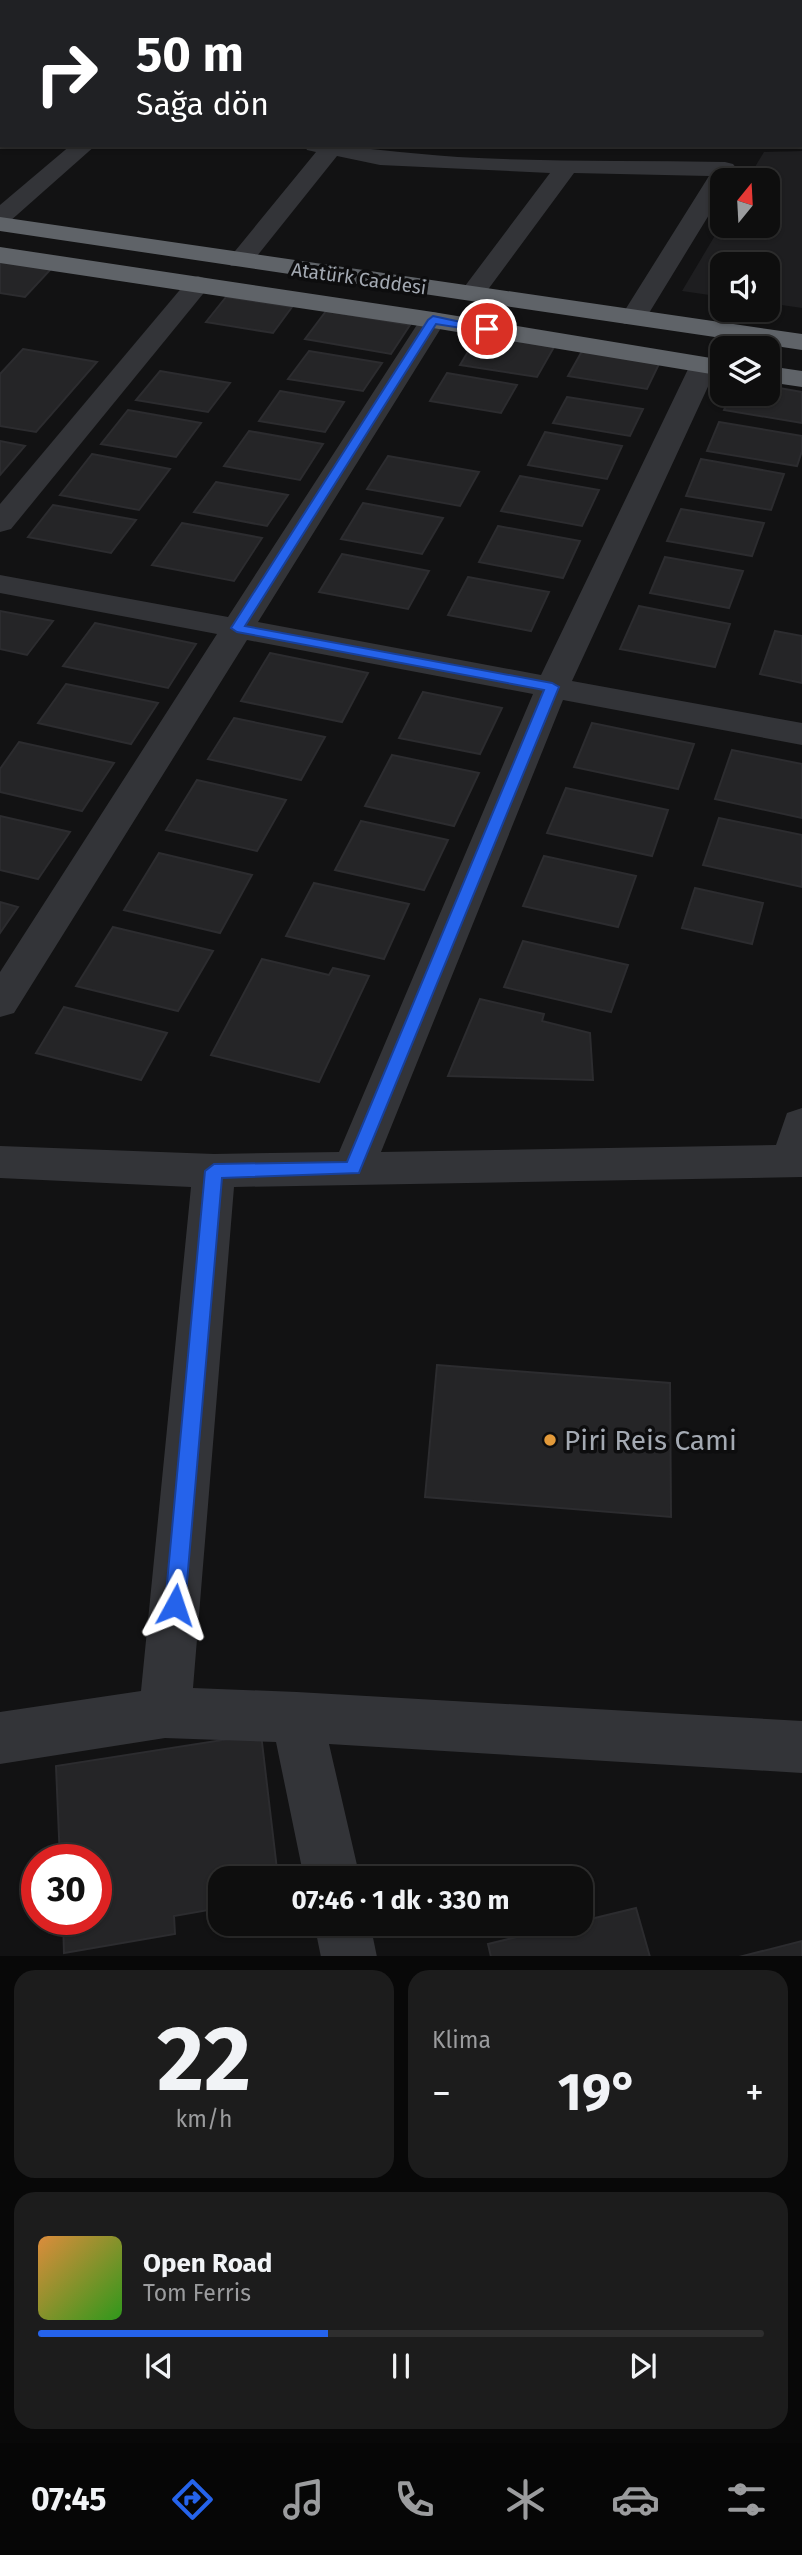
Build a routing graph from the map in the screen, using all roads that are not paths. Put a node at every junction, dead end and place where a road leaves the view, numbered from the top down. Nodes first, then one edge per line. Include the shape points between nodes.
1 (83, 147) edge
2 (323, 147) edge
3 (567, 166) junction
4 (0, 217) edge
5 (0, 224) edge
6 (0, 255) edge
7 (240, 261) junction
8 (198, 284) junction
9 (472, 294) junction
10 (633, 318) junction
11 (433, 320) junction
12 (802, 342) edge
13 (710, 366) edge
14 (710, 373) edge
15 (780, 376) edge
16 (802, 379) edge
17 (0, 523) edge
18 (0, 584) edge
19 (237, 628) junction
20 (552, 687) junction
21 (802, 734) edge
22 (0, 1003) edge
23 (799, 1148) edge
24 (0, 1162) edge
25 (353, 1168) junction
26 (214, 1171) junction
27 (165, 1713) junction
28 (297, 1717) junction
29 (0, 1738) edge
30 (802, 1747) edge
31 (329, 1866) edge
32 (345, 1936) edge
33 (349, 1956) edge

1 - 4 street
2 - 3 street via 380,158
2 - 7 street
3 - 9 street
3 - 10 street via 725,169
5 - 7 highway, Atatürk Caddesi
6 - 8 highway, Atatürk Caddesi
7 - 9 highway, Atatürk Caddesi
8 - 11 highway, Atatürk Caddesi
8 - 17 street
9 - 10 highway, Atatürk Caddesi
10 - 12 highway, Atatürk Caddesi
11 - 13 highway, Atatürk Caddesi
11 - 19 street
14 - 20 street
15 - 16 highway
18 - 19 street
19 - 20 street
19 - 22 street
20 - 21 street
20 - 25 street
23 - 25 street
24 - 26 street
25 - 26 street
26 - 27 street
27 - 28 street
27 - 29 street
28 - 30 street
28 - 31 street
32 - 33 street

